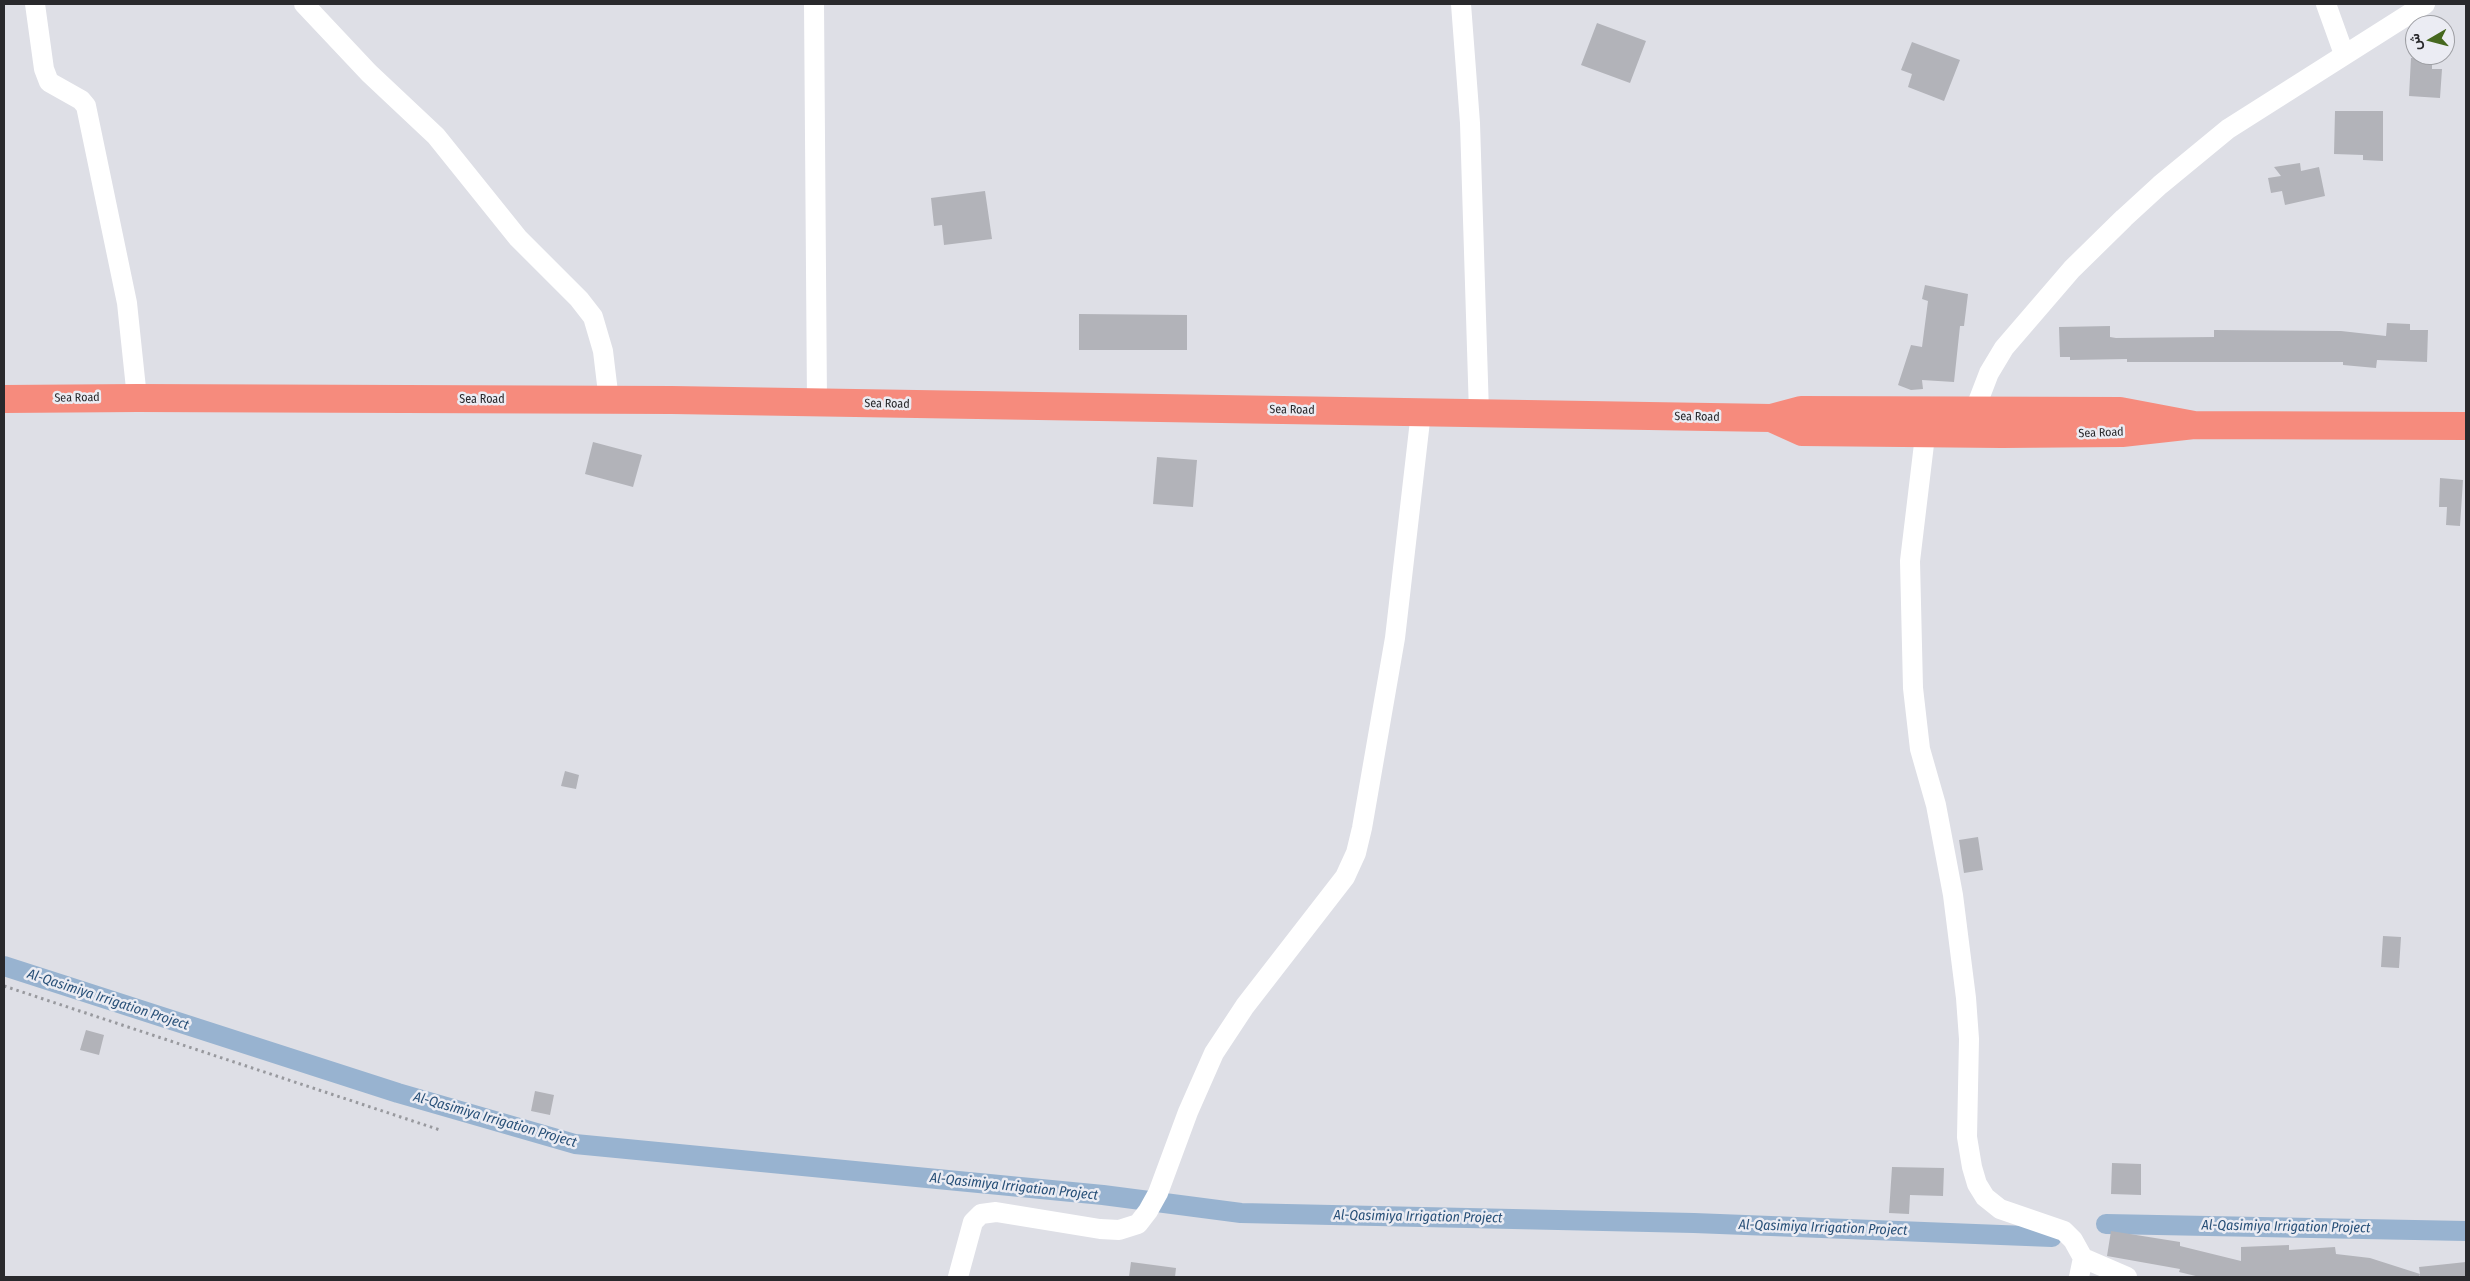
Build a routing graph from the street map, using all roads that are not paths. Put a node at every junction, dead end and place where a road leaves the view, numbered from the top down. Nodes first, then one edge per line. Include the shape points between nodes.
1 (35, 4) edge
2 (304, 4) edge
3 (814, 4) edge
4 (1461, 4) edge
5 (2326, 4) edge
6 (2425, 4) edge
7 (2344, 54) junction
8 (137, 398) junction
9 (4, 399) edge
10 (609, 401) junction
11 (816, 403) junction
12 (1421, 412) junction
13 (1479, 413) junction
14 (1927, 421) junction
15 (1973, 422) junction
16 (2466, 426) edge
17 (2083, 1258) junction
18 (958, 1277) edge
19 (2079, 1277) edge
20 (2127, 1277) edge

1 - 8 street via 44,69 49,82 86,106 127,303
2 - 10 street via 369,73 436,136 518,238 593,317 603,351
3 - 11 street
4 - 13 street via 1470,123
5 - 7 street
6 - 7 street
7 - 15 street via 2228,129 2160,185 2072,269 2004,348 1989,373
8 - 9 highway, Sea Road
8 - 10 highway, Sea Road
10 - 11 highway, Sea Road
11 - 12 highway, Sea Road
12 - 13 highway, Sea Road
12 - 18 street via 1395,638 1370,787 1356,853 1345,877 1284,954 1214,1053 1158,1192 1138,1224 1119,1230 1080,1227 996,1212 981,1214 973,1222
13 - 14 highway, Sea Road via 1771,418 1802,432
14 - 15 highway, Sea Road
14 - 17 street via 1910,561 1913,688 1920,749 1936,805 1952,895 1966,998 1969,1039 1967,1137 1972,1167 1985,1197 2000,1209 2064,1231
15 - 16 highway, Sea Road via 2122,433 2194,425
17 - 19 street
17 - 20 street

